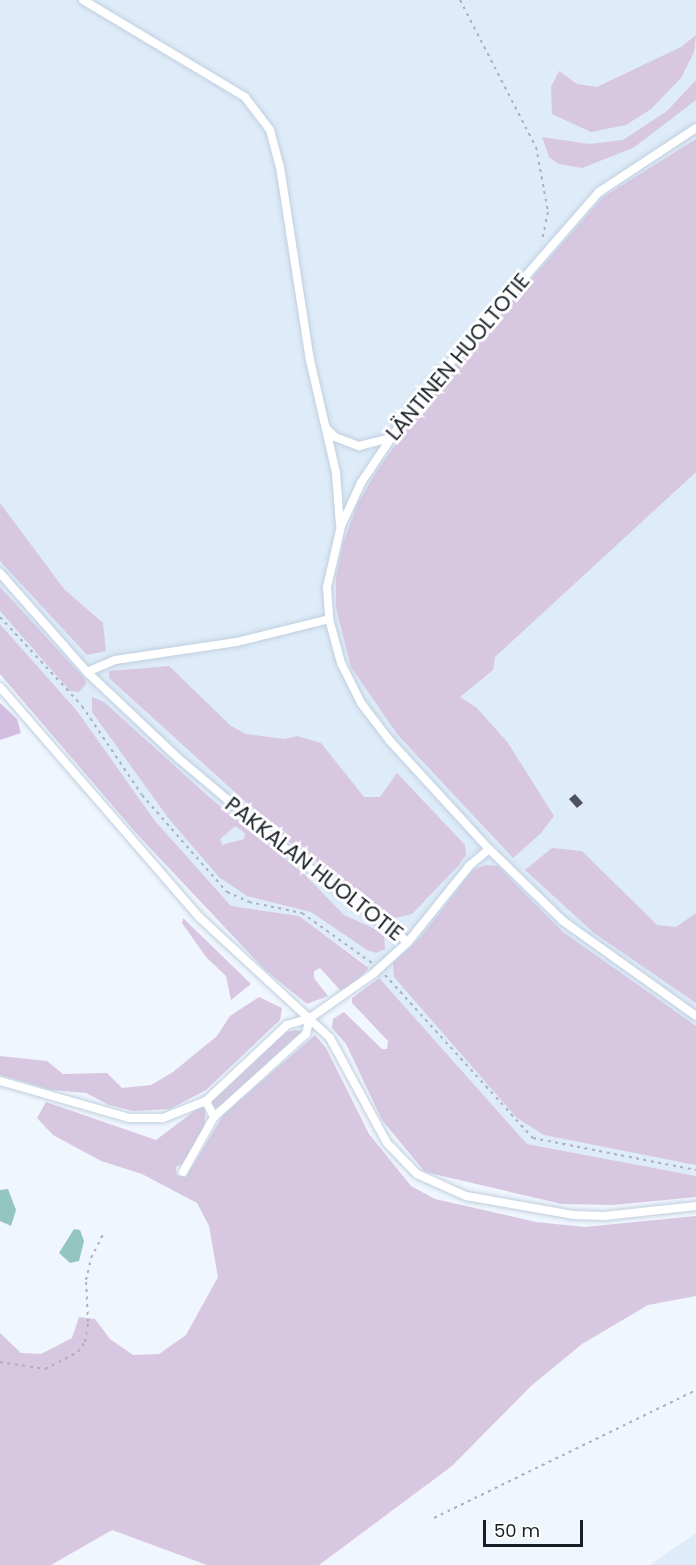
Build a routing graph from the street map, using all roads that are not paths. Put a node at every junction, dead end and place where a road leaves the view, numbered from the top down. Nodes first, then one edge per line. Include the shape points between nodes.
1 (83, 0) edge
2 (696, 128) edge
3 (324, 425) junction
4 (389, 438) junction
5 (341, 526) junction
6 (0, 573) edge
7 (328, 619) junction
8 (87, 672) junction
9 (0, 687) edge
10 (489, 849) junction
11 (408, 942) junction
12 (696, 1016) edge
13 (310, 1018) junction
14 (0, 1081) edge
15 (206, 1101) junction
16 (214, 1117) junction
17 (183, 1172) dead end
18 (696, 1206) edge

1 - 3 lane via 228,85 262,116 280,167
2 - 4 lane, LÄNTINEN HUOLTOTIE via 599,192 414,404
3 - 4 lane via 335,437 359,446
3 - 5 lane via 336,473
4 - 5 lane, LÄNTINEN HUOLTOTIE
5 - 7 lane, LÄNTINEN HUOLTOTIE via 327,587
6 - 8 lane, PAKKALAN HUOLTOTIE
7 - 8 lane via 237,642 115,660
7 - 10 lane, LÄNTINEN HUOLTOTIE via 341,663 361,703 412,767
8 - 11 lane, PAKKALAN HUOLTOTIE via 241,813
9 - 13 lane via 199,917
10 - 11 lane via 469,866
10 - 12 lane, LÄNTINEN HUOLTOTIE via 563,921
11 - 13 lane, PAKKALAN HUOLTOTIE
13 - 15 lane via 287,1025
13 - 16 lane via 306,1034
13 - 18 lane via 342,1055 387,1143 417,1173 441,1187 574,1215 636,1214
14 - 15 lane via 129,1118 163,1119
15 - 16 lane
16 - 17 lane

